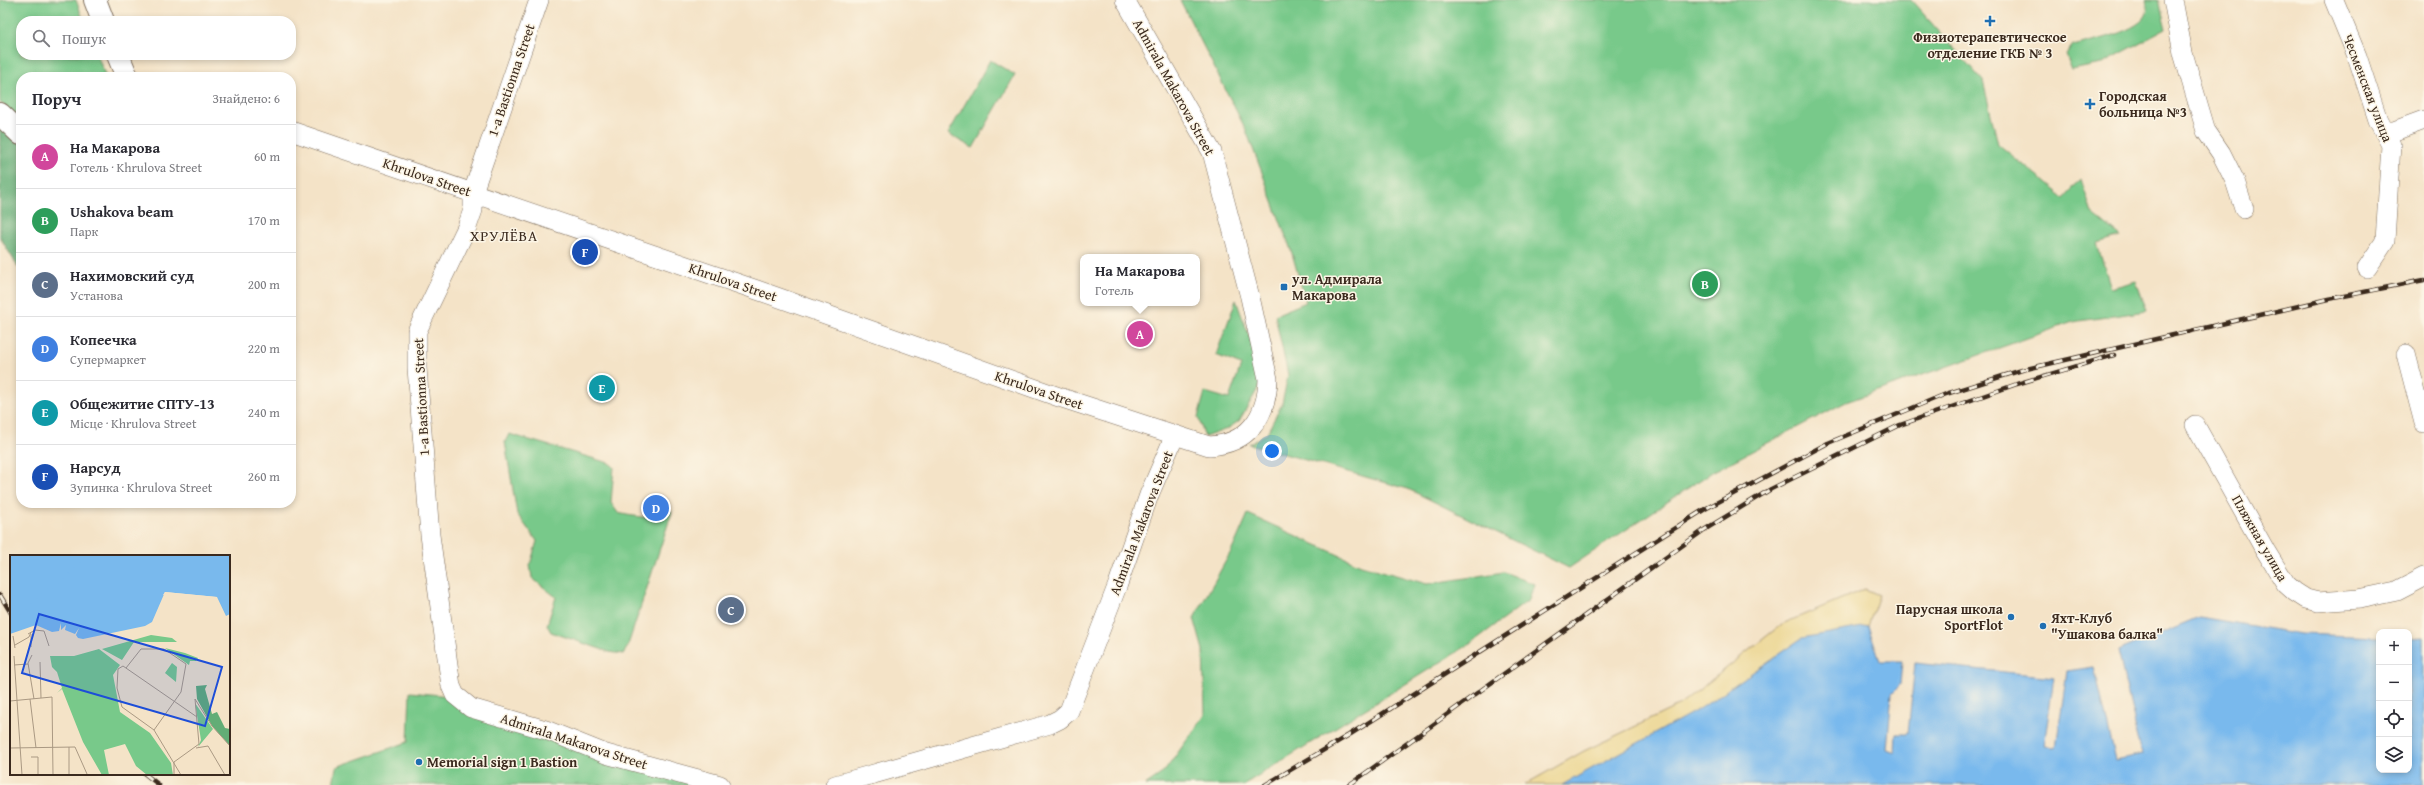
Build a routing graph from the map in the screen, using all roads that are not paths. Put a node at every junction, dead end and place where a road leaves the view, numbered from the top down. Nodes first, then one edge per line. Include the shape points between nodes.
1 (95, 0) edge
2 (539, 0) edge
3 (1125, 0) edge
4 (2173, 0) edge
5 (2334, 0) edge
6 (102, 16) edge
7 (120, 60) edge
8 (126, 72) edge
9 (0, 114) edge
10 (2424, 120) edge
11 (16, 129) edge
12 (296, 133) edge
13 (2386, 134) junction
14 (473, 192) junction
15 (2244, 209) dead end
16 (2367, 268) dead end
17 (2406, 354) dead end
18 (2424, 423) edge
19 (2195, 425) dead end
20 (1175, 435) junction
21 (2424, 576) edge
22 (455, 695) joint
23 (720, 785) edge
24 (835, 785) edge

1 - 6 main road
2 - 14 street, 1-a Bastionna Street
3 - 20 street, Admirala Makarova Street via 1212,152 1268,379 1267,391 1256,421 1241,438 1220,446 1209,446
4 - 15 street via 2183,53 2206,131 2221,152 2235,181
5 - 13 street, Чесменская улица via 2357,56 2378,120
7 - 8 main road
9 - 11 main road
10 - 13 street
12 - 14 street, Khrulova Street
13 - 16 street, Чесменская улица via 2392,144 2385,241
14 - 20 street, Khrulova Street
14 - 22 street, 1-a Bastionna Street via 473,210 467,227 417,331 417,368 430,535 449,676
17 - 18 street
19 - 21 street, Пляжная улица via 2265,550 2286,584 2295,592 2306,599 2318,602 2359,599 2397,591
20 - 24 street, Admirala Makarova Street via 1149,495 1069,711 1050,724
22 - 23 street, Admirala Makarova Street via 471,708 546,730 606,754

